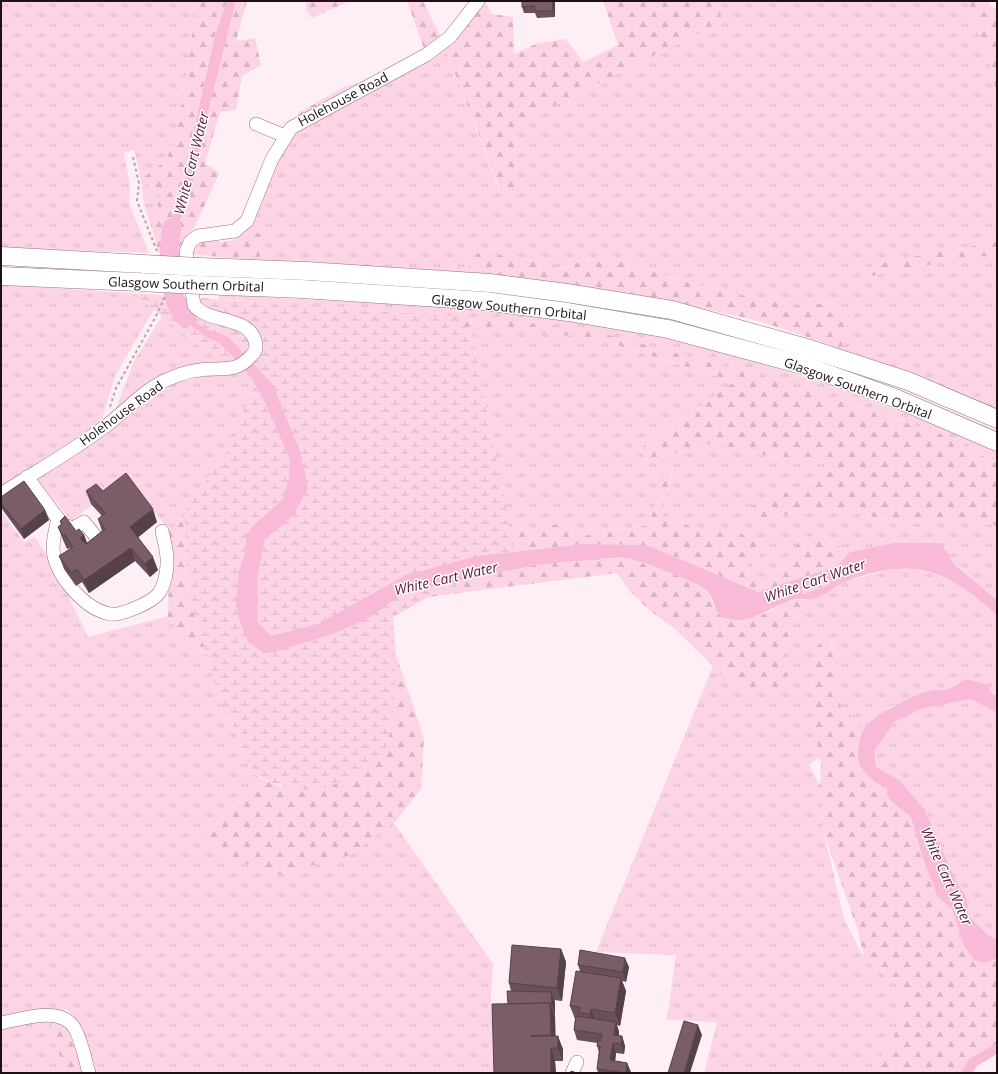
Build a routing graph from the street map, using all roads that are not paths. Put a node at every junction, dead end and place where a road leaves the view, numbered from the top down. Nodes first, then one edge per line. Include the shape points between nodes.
1 (478, 1) edge
2 (256, 124) dead end
3 (285, 136) junction
4 (1, 256) edge
5 (1, 276) edge
6 (997, 419) edge
7 (997, 442) edge
8 (27, 477) junction
9 (1, 494) edge
10 (58, 518) junction
11 (162, 531) dead end
12 (101, 543) edge
13 (1, 1023) edge
14 (89, 1073) edge

1 - 3 street, Holehouse Road via 450,37 432,51 298,123
2 - 3 street
3 - 8 street, Holehouse Road via 272,159 247,221 235,231 194,238 186,252 194,305 207,315 236,322 244,327 251,333 255,352 245,363 232,369 200,370 162,382 104,428
4 - 6 highway, Glasgow Southern Orbital, bridge via 490,283 672,310 810,349 908,381
5 - 7 highway, Glasgow Southern Orbital, bridge via 302,289 485,301 568,312 668,330 806,366 895,398
8 - 9 street, Holehouse Road
8 - 10 street
10 - 11 street via 53,549 60,570 74,592 110,614 130,612 158,594 167,564
10 - 12 street via 62,524 73,528 84,522
13 - 14 street via 57,1015 69,1020 75,1029

